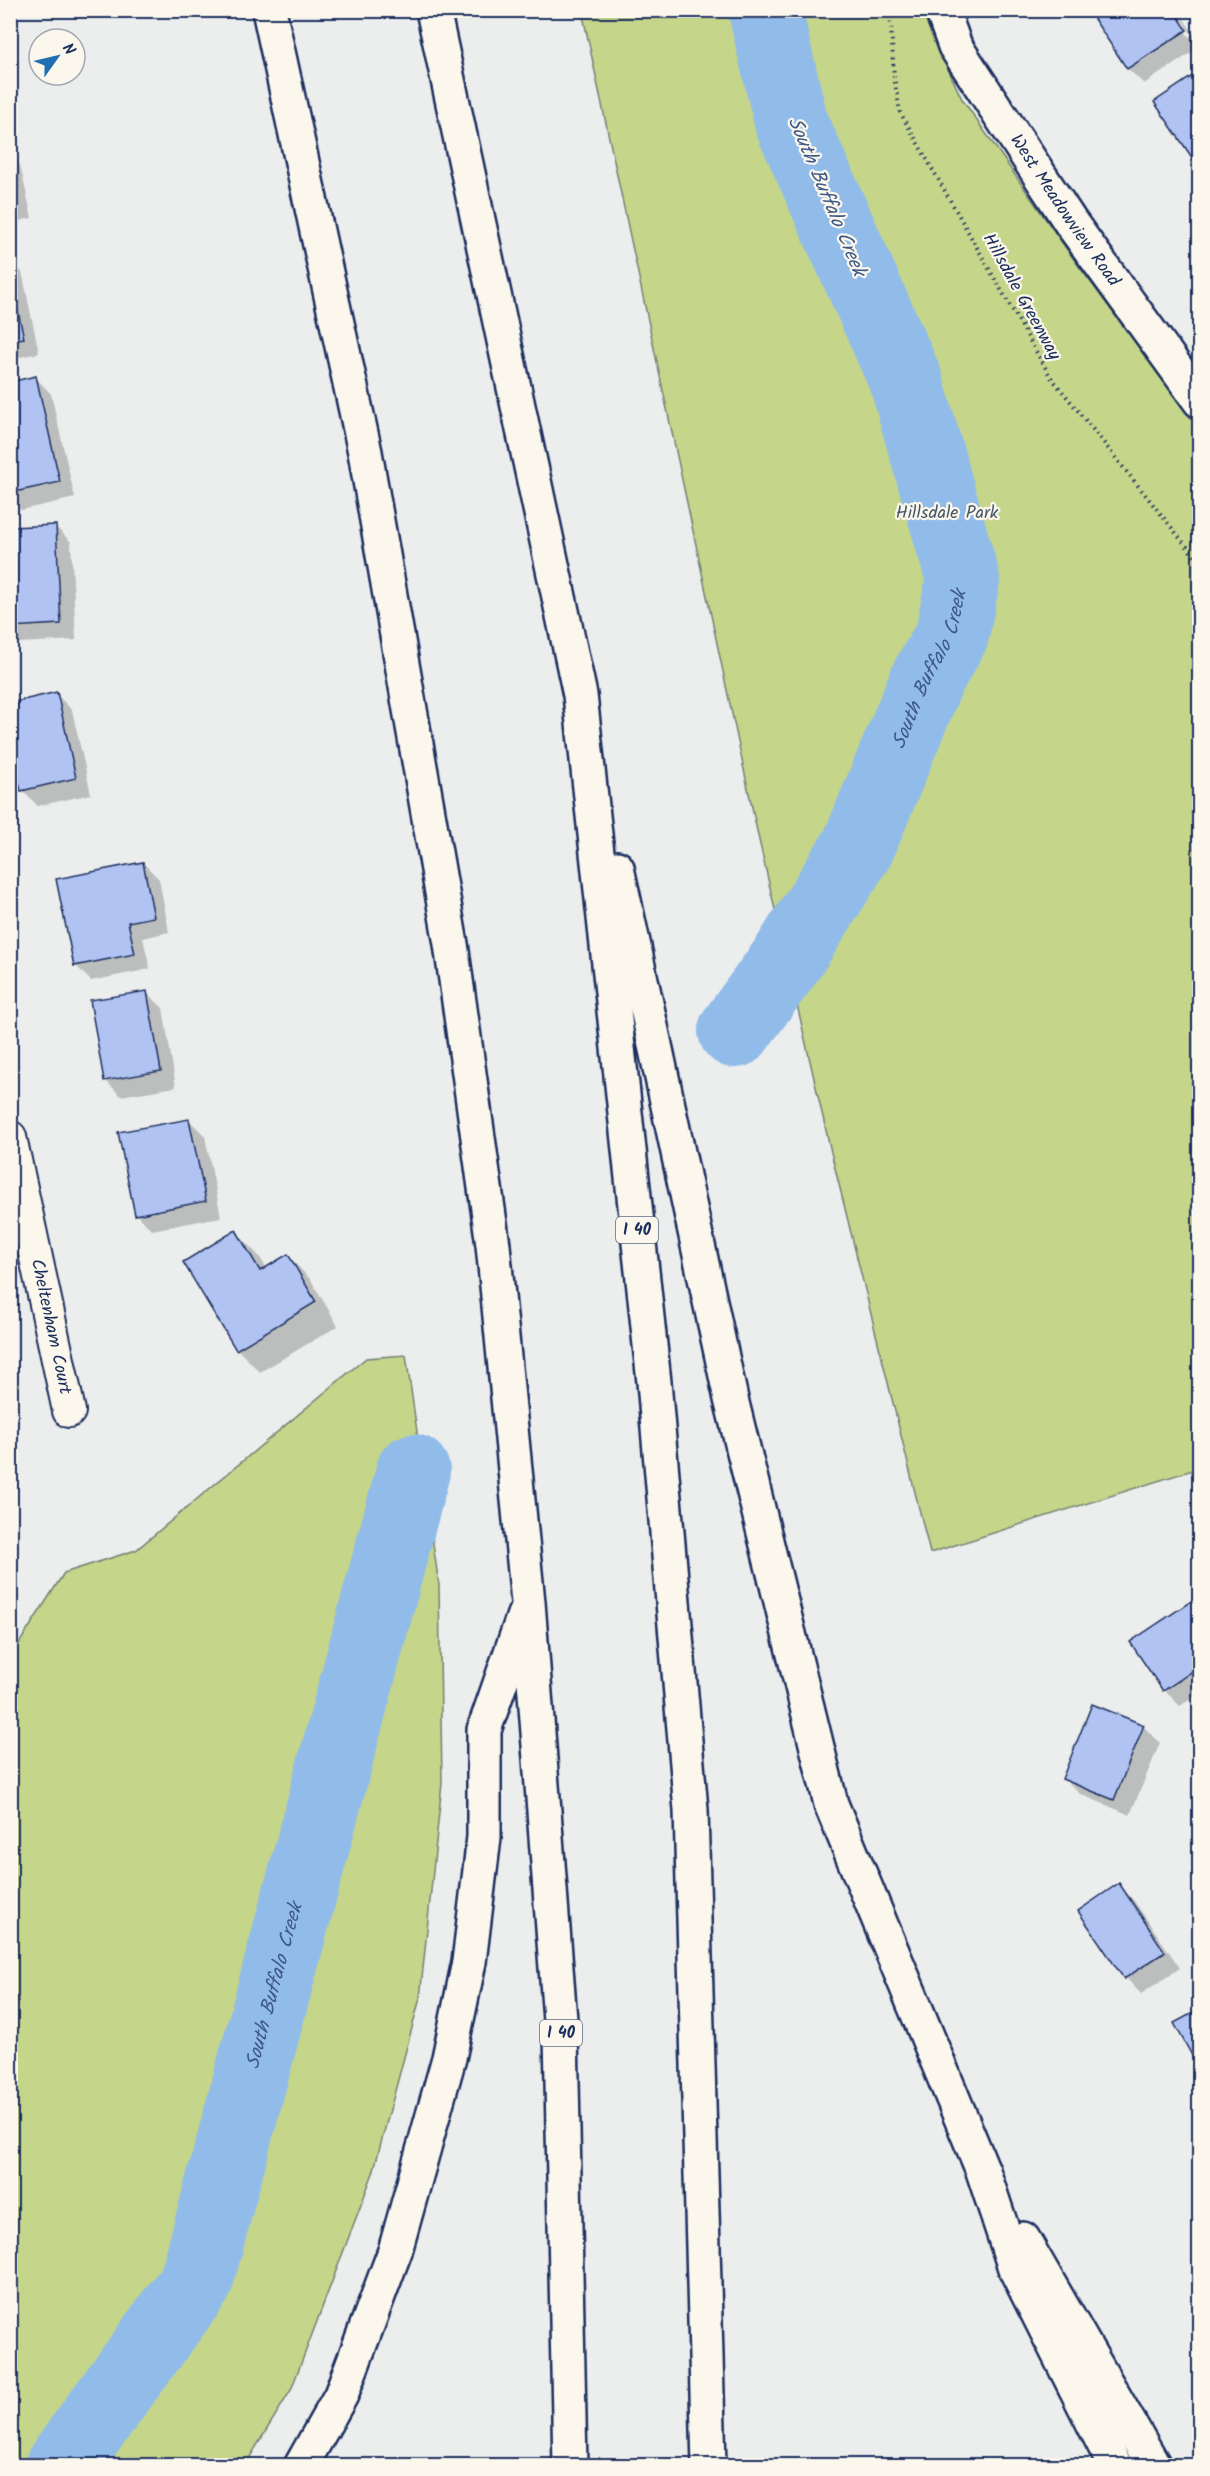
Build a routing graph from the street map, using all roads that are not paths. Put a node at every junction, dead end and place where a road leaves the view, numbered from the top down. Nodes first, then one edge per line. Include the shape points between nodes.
1 (269, 10) edge
2 (434, 10) edge
3 (942, 10) edge
4 (1200, 401) edge
5 (580, 695) junction
6 (10, 1137) edge
7 (69, 1411) dead end
8 (528, 1602) junction
9 (983, 2171) junction
10 (301, 2466) edge
11 (570, 2466) edge
12 (709, 2466) edge
13 (1115, 2466) edge
14 (1154, 2466) edge

1 - 8 main road, I 40 via 365,452 451,944 493,1245
2 - 5 main road, I 40
3 - 4 main road, West Meadowview Road via 955,46 1071,223
5 - 9 main road via 731,1399 831,1804
5 - 12 main road, I 40 via 654,1382 691,1810
6 - 7 street, Cheltenham Court
8 - 10 main road via 484,1731 484,1837 470,1962 449,2058 395,2251 341,2394
8 - 11 main road, I 40 via 561,2033
9 - 13 main road via 1015,2268
9 - 14 main road

